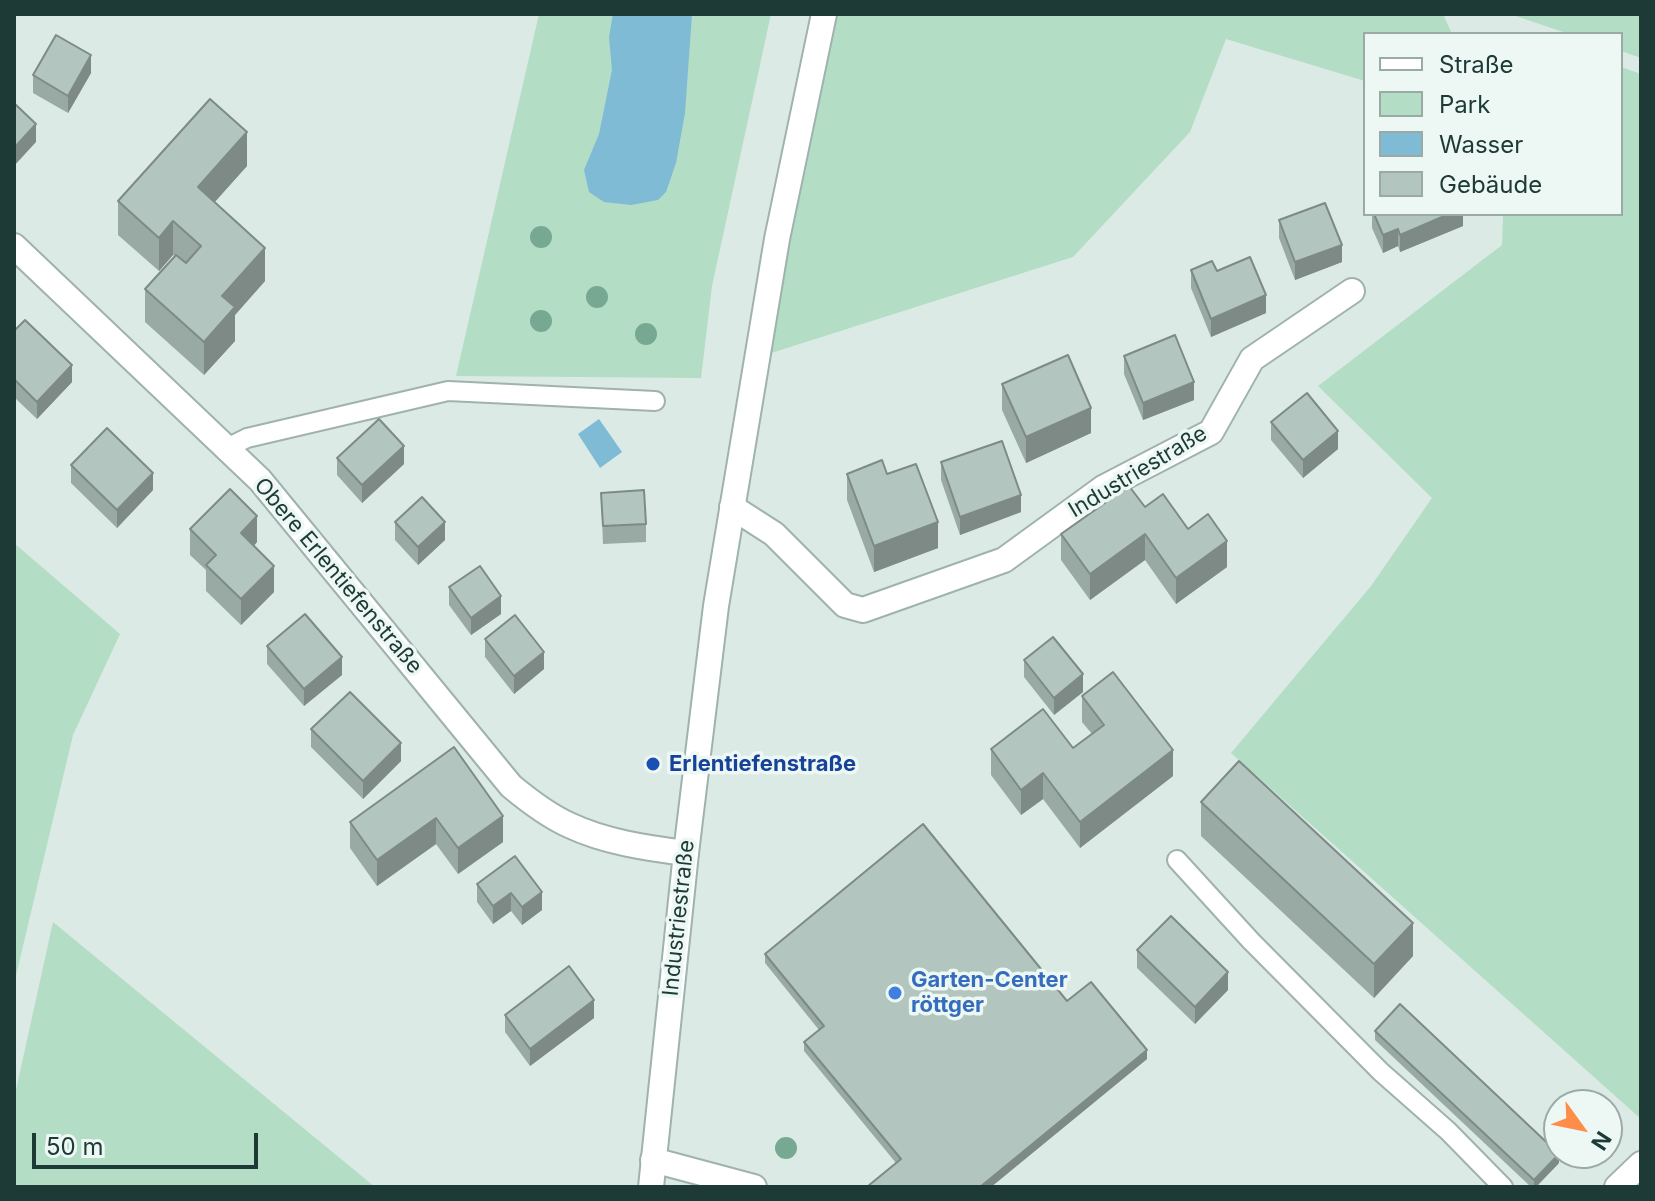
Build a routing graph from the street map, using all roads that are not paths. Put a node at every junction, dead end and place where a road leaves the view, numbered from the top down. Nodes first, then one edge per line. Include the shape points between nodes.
1 (824, 14) edge
2 (14, 246) edge
3 (1352, 291) dead end
4 (655, 401) dead end
5 (225, 449) junction
6 (732, 507) junction
7 (686, 853) junction
8 (1177, 860) dead end
9 (653, 1160) junction
10 (1641, 1164) edge
11 (651, 1187) edge
12 (754, 1187) edge
13 (1503, 1187) edge
14 (1617, 1187) edge

1 - 6 street, Industriestraße via 777,239
2 - 5 street, Obere Erlentiefenstraße
3 - 6 street, Industriestraße via 1252,359 1211,432 1103,488 1004,560 863,610 845,605 774,534
4 - 5 lane via 448,391 247,438
5 - 7 street, Obere Erlentiefenstraße via 260,480 511,786 569,825 619,842
6 - 7 street, Industriestraße
7 - 9 street, Industriestraße
8 - 13 lane via 1370,1061
9 - 11 street, Industriestraße
9 - 12 street
10 - 14 street

